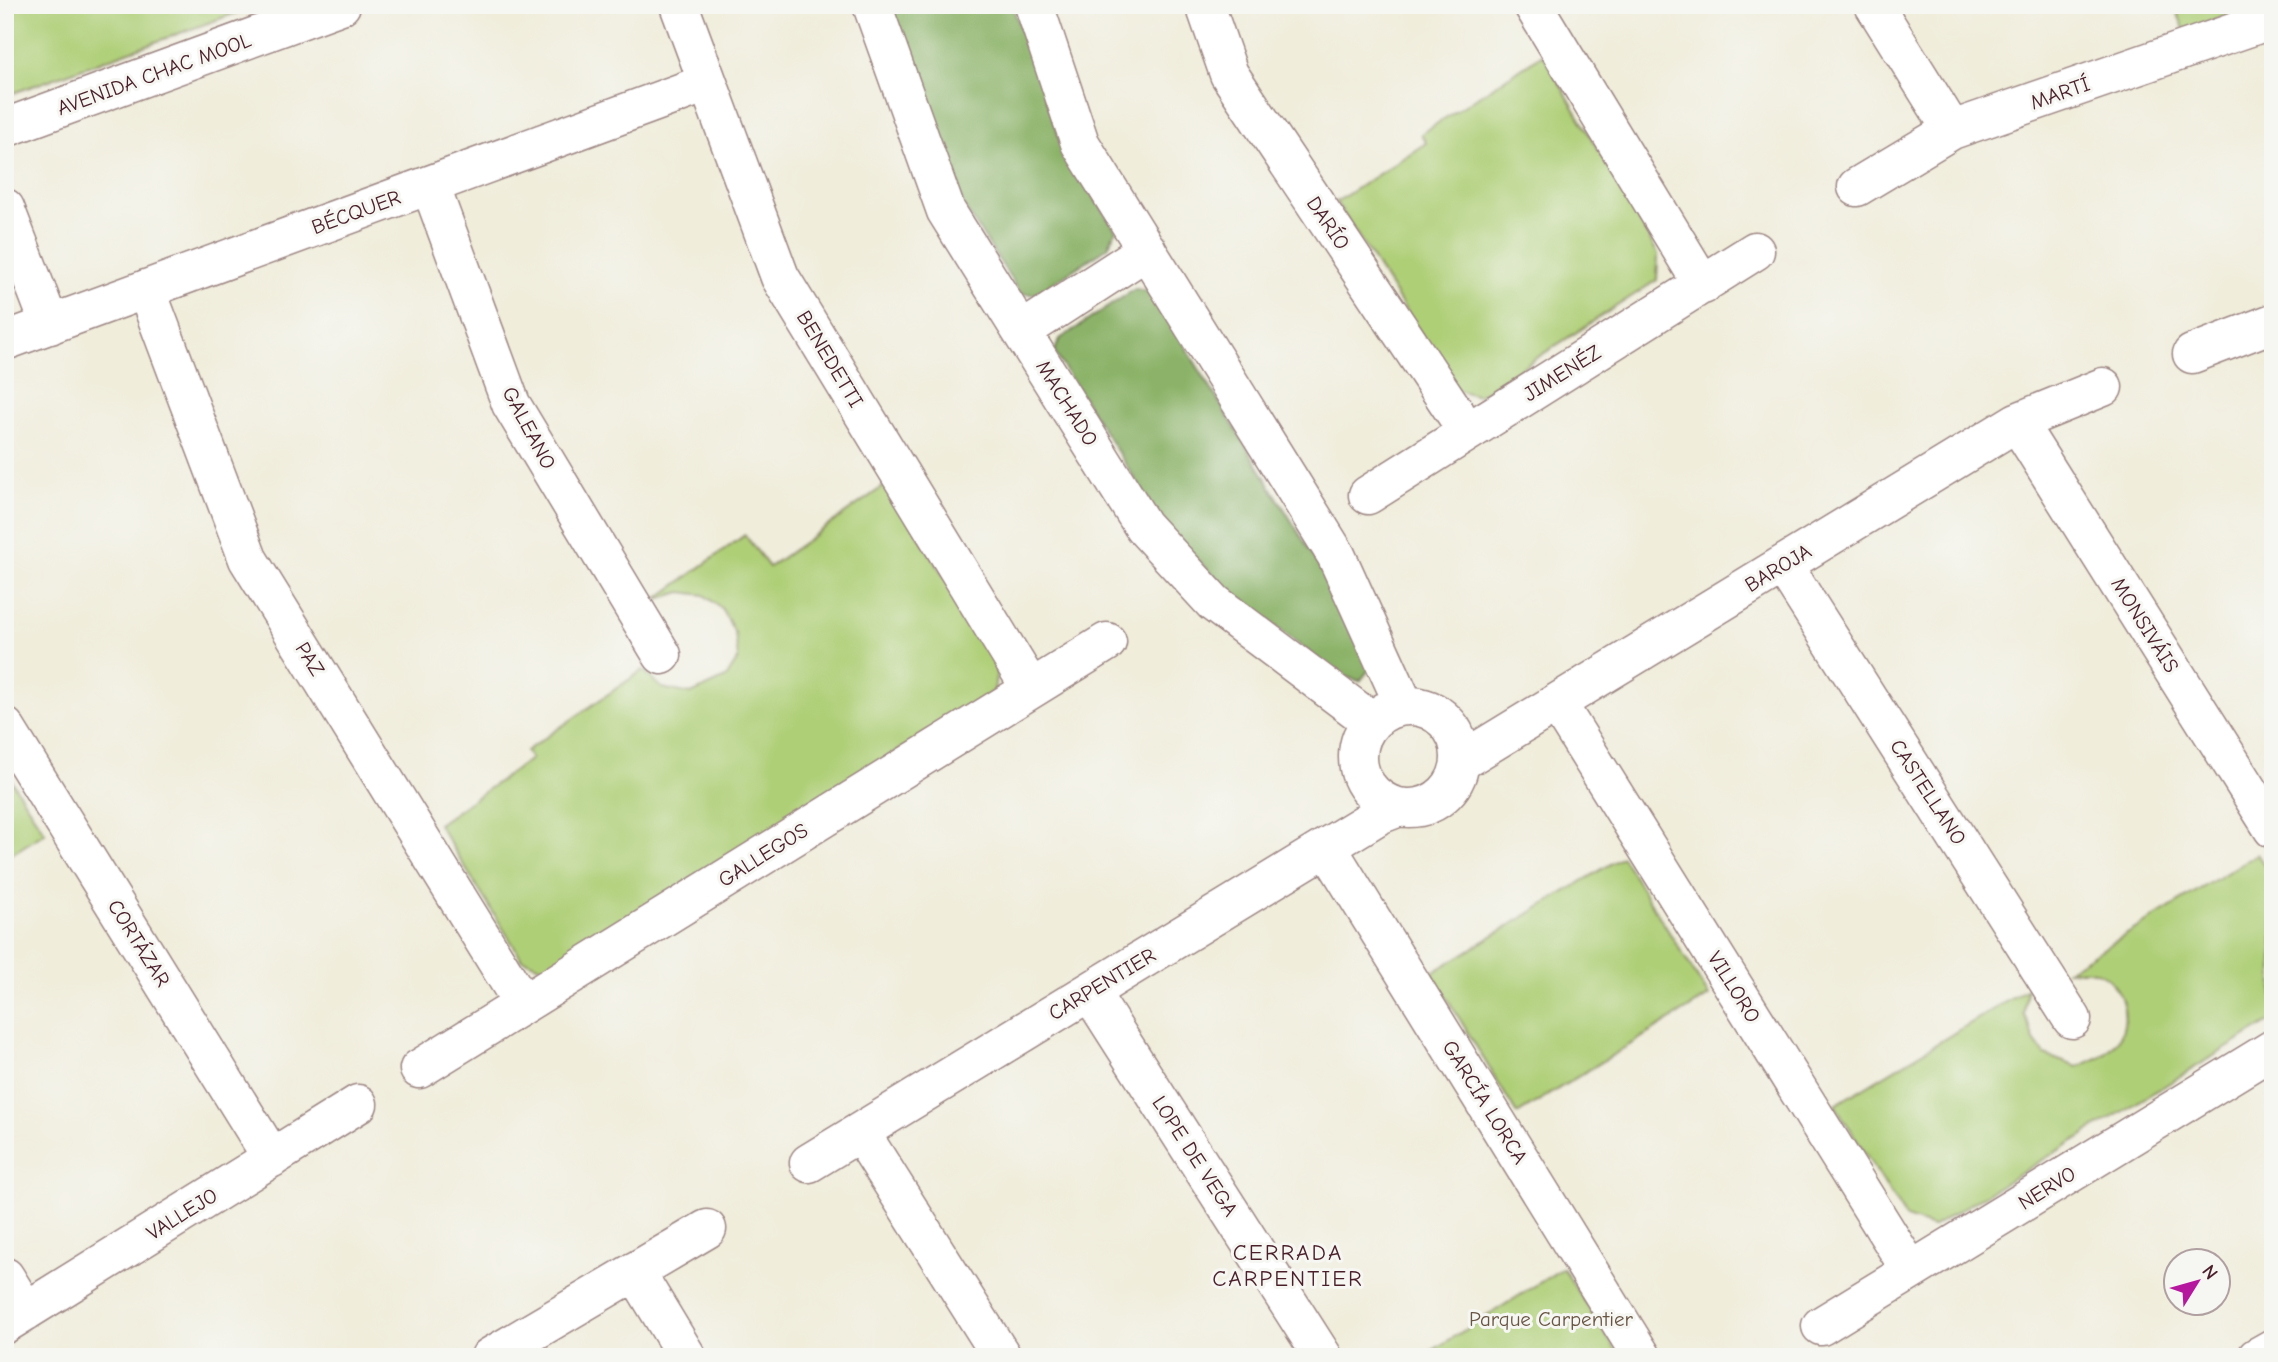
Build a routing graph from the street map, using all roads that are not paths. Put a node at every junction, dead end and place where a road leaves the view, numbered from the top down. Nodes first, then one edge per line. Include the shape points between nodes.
1 (341, 5) edge
2 (679, 5) edge
3 (872, 5) edge
4 (1034, 5) edge
5 (1205, 5) edge
6 (1533, 5) edge
7 (1874, 5) edge
8 (2273, 19) edge
9 (707, 83) junction
10 (5, 128) edge
11 (1951, 130) junction
12 (430, 185) junction
13 (1857, 187) dead end
14 (5, 208) edge
15 (1147, 250) junction
16 (1755, 251) dead end
17 (1703, 285) junction
18 (146, 289) junction
19 (2273, 323) edge
20 (50, 325) junction
21 (1022, 331) junction
22 (5, 341) edge
23 (2192, 354) dead end
24 (2102, 387) dead end
25 (2017, 422) junction
26 (1468, 432) junction
27 (1368, 495) dead end
28 (1783, 565) junction
29 (1107, 642) dead end
30 (662, 655) dead end
31 (1031, 689) junction
32 (1557, 703) junction
33 (1388, 713) junction
34 (5, 727) edge
35 (1461, 762) junction
36 (1397, 808) junction
37 (2273, 829) edge
38 (1327, 847) junction
39 (1090, 992) junction
40 (523, 1004) junction
41 (2072, 1019) dead end
42 (2273, 1049) edge
43 (419, 1069) dead end
44 (358, 1104) dead end
45 (860, 1132) junction
46 (272, 1158) junction
47 (809, 1163) dead end
48 (707, 1229) dead end
49 (635, 1271) junction
50 (1911, 1271) junction
51 (5, 1277) edge
52 (16, 1318) edge
53 (1821, 1326) dead end
54 (2273, 1348) edge
55 (490, 1357) edge
56 (687, 1357) edge
57 (1002, 1357) edge
58 (1323, 1357) edge
59 (1642, 1357) edge
60 (2257, 1357) edge

1 - 10 street, AVENIDA CHAC MOOL
2 - 9 street, BENEDETTI
3 - 21 street, MACHADO via 946,211
4 - 15 street via 1080,143
5 - 26 street, DARÍO via 1229,74
6 - 17 street
7 - 11 street
8 - 11 street, MARTÍ
9 - 12 street, BÉCQUER
9 - 31 street, BENEDETTI via 780,277
11 - 13 street, MARTÍ
12 - 18 street, BÉCQUER
12 - 30 street, GALEANO via 511,404
14 - 20 street
15 - 21 street
15 - 33 street via 1336,555
16 - 17 street, JIMENÉZ
17 - 26 street, JIMENÉZ
18 - 20 street, BÉCQUER
18 - 40 street, PAZ via 248,559
19 - 23 street
20 - 22 street, BÉCQUER
21 - 33 street, MACHADO via 1143,526 1214,603
24 - 25 street, BAROJA
25 - 28 street, BAROJA
25 - 37 street, MONSIVÁIS
26 - 27 street, JIMENÉZ
28 - 32 street, BAROJA
28 - 41 street, CASTELLANO
29 - 31 street, GALLEGOS
31 - 40 street, GALLEGOS
32 - 35 street, BAROJA
32 - 50 street, VILLORO
33 - 35 street via 1422,707 1439,715 1452,728
33 - 36 street via 1360,740 1357,761 1363,782 1377,799
34 - 46 street, CORTÁZAR
35 - 36 street via 1446,794 1414,809
36 - 38 street, CARPENTIER
38 - 39 street, CARPENTIER
38 - 59 street, GARCÍA LORCA
39 - 45 street, CARPENTIER
39 - 58 street, LOPE DE VEGA
40 - 43 street, GALLEGOS
42 - 50 street, NERVO
44 - 46 street, VALLEJO
45 - 47 street, CARPENTIER
45 - 57 street
46 - 52 street, VALLEJO
48 - 49 street
49 - 55 street
49 - 56 street
50 - 53 street, NERVO
51 - 52 street
54 - 60 street

